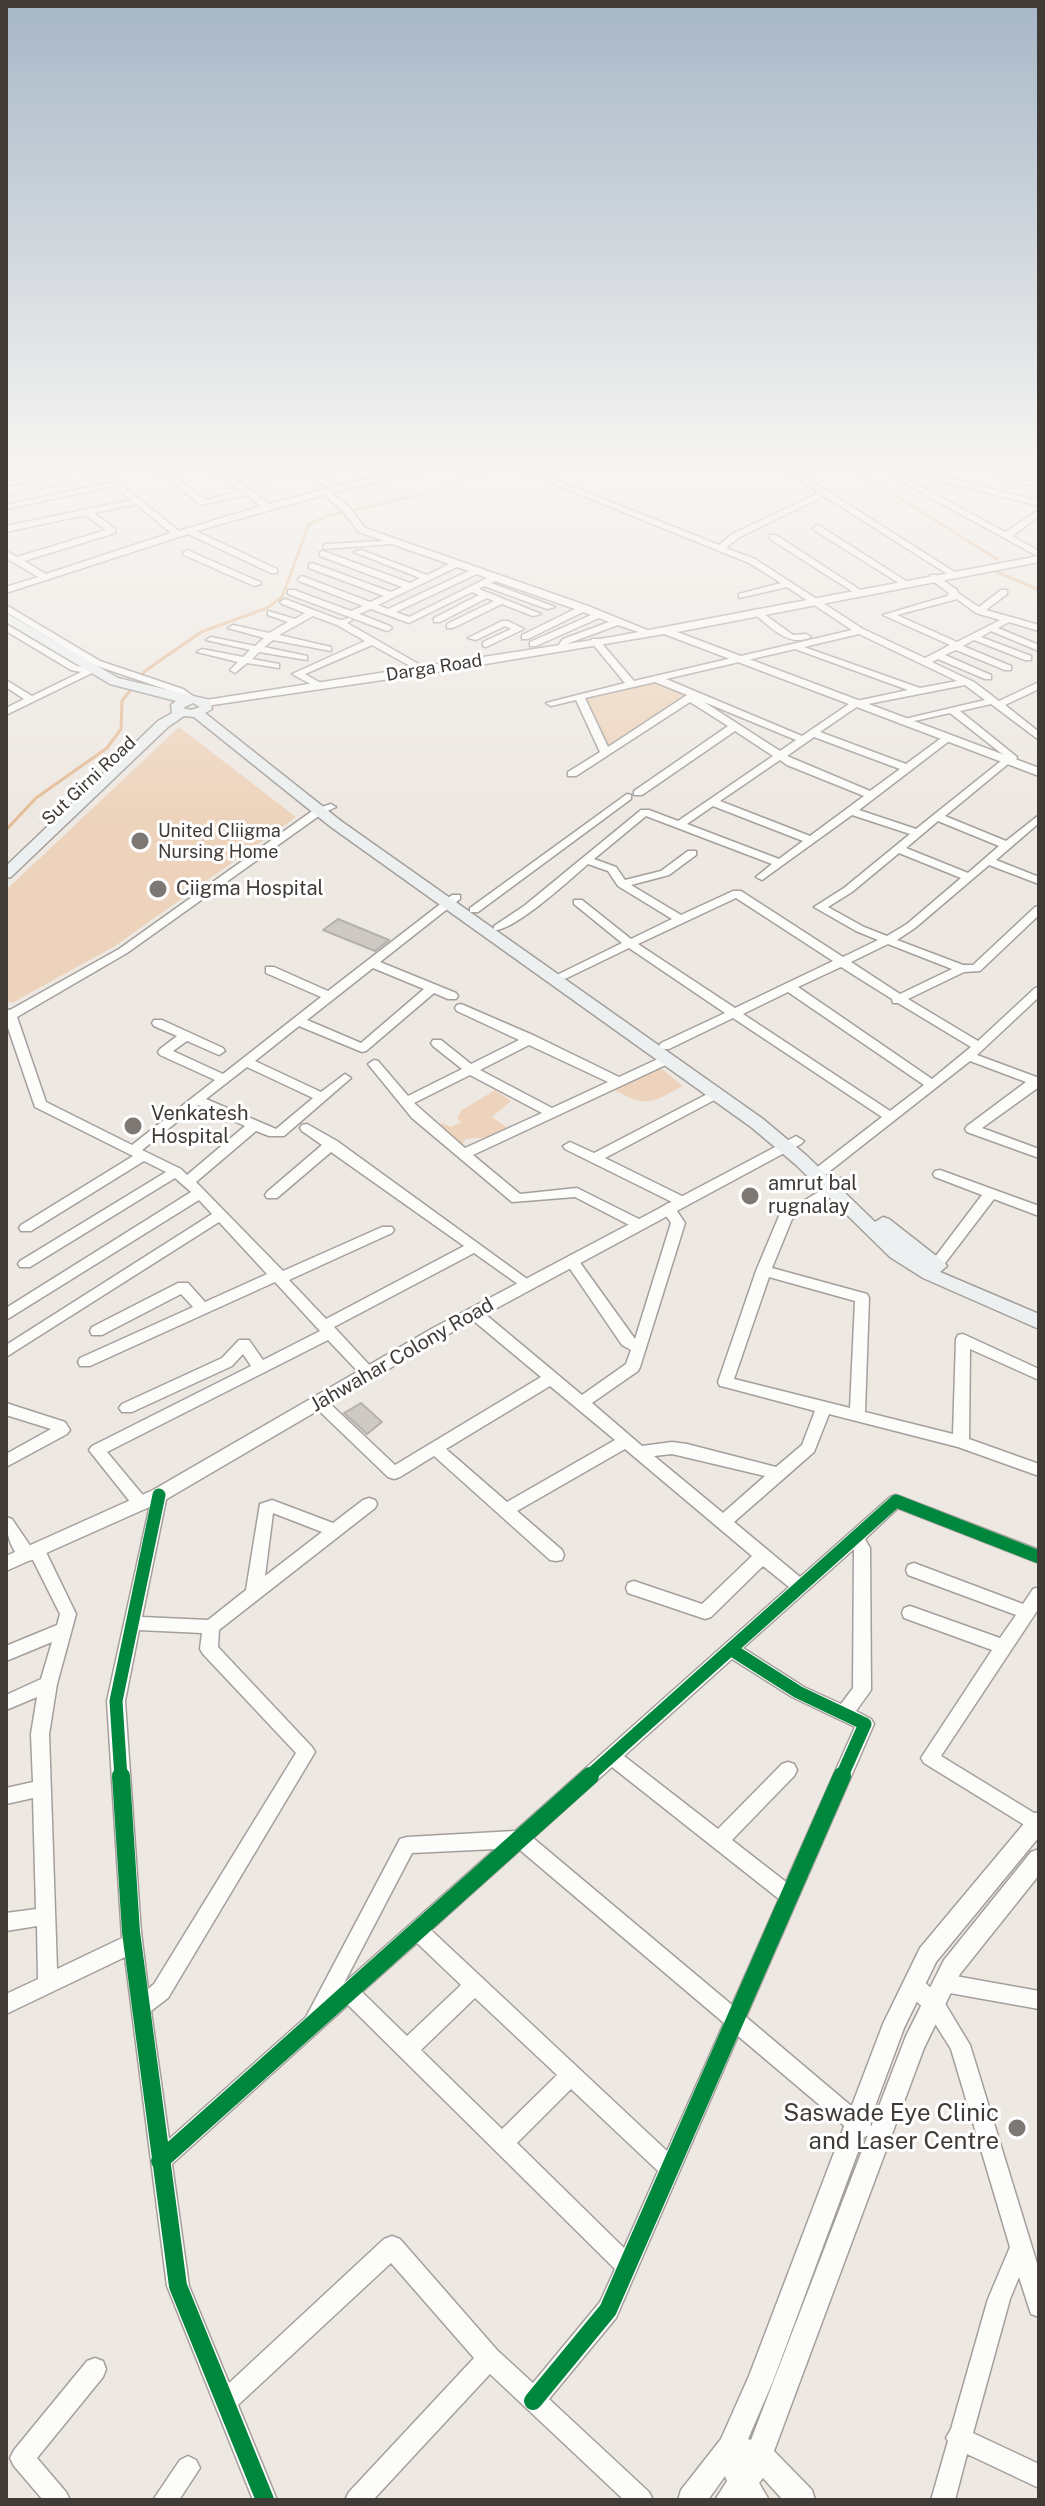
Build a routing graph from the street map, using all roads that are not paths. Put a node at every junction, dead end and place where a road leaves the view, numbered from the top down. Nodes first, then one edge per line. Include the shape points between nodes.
1 (325, 588) edge
2 (344, 588) edge
3 (372, 588) edge
4 (405, 588) edge
5 (441, 588) edge
6 (498, 588) edge
7 (528, 588) edge
8 (774, 588) edge
9 (794, 588) edge
10 (853, 588) edge
11 (883, 588) edge
12 (948, 588) edge
13 (471, 589) joint
14 (335, 592) junction
15 (1004, 592) dead end
16 (861, 593) junction
17 (390, 595) junction
18 (487, 595) junction
19 (742, 596) dead end
20 (951, 598) junction
21 (564, 600) junction
22 (501, 601) junction
23 (811, 602) junction
24 (370, 605) junction
25 (550, 607) junction
26 (6, 608) edge
27 (585, 608) junction
28 (979, 611) junction
29 (313, 612) junction
30 (389, 612) junction
31 (757, 612) junction
32 (271, 613) dead end
33 (536, 614) junction
34 (601, 614) junction
35 (353, 615) junction
36 (1010, 618) junction
37 (437, 620) dead end
38 (336, 621) junction
39 (619, 621) junction
40 (296, 622) junction
41 (7, 626) edge
42 (320, 626) dead end
43 (450, 626) dead end
44 (233, 628) dead end
45 (387, 628) dead end
46 (991, 628) junction
47 (1039, 628) edge
48 (662, 629) junction
49 (29, 630) junction
50 (518, 631) junction
51 (860, 631) junction
52 (647, 632) junction
53 (822, 633) dead end
54 (271, 636) junction
55 (974, 637) junction
56 (473, 638) dead end
57 (211, 640) dead end
58 (372, 641) junction
59 (595, 641) junction
60 (486, 644) dead end
61 (956, 646) junction
62 (562, 647) junction
63 (796, 647) junction
64 (536, 648) junction
65 (1039, 648) edge
66 (257, 649) junction
67 (328, 649) dead end
68 (202, 652) dead end
69 (937, 655) junction
70 (220, 656) junction
71 (304, 658) dead end
72 (1028, 658) dead end
73 (736, 660) junction
74 (244, 661) junction
75 (925, 662) junction
76 (205, 667) dead end
77 (1008, 668) dead end
78 (84, 669) junction
79 (235, 670) dead end
80 (424, 670) junction
81 (255, 674) dead end
82 (988, 677) dead end
83 (655, 678) junction
84 (967, 682) junction
85 (6, 683) edge
86 (631, 684) junction
87 (1039, 685) edge
88 (321, 686) junction
89 (919, 691) junction
90 (1026, 692) junction
91 (579, 696) junction
92 (692, 696) junction
93 (32, 700) junction
94 (551, 703) dead end
95 (995, 703) junction
96 (1039, 703) edge
97 (855, 704) junction
98 (188, 705) junction
99 (952, 710) junction
100 (6, 712) edge
101 (901, 721) junction
102 (735, 726) junction
103 (809, 736) junction
104 (1039, 737) edge
105 (948, 738) junction
106 (605, 752) junction
107 (781, 756) junction
108 (1009, 761) junction
109 (907, 768) junction
110 (1039, 772) edge
111 (572, 774) dead end
112 (870, 795) junction
113 (713, 802) junction
114 (325, 809) junction
115 (852, 811) junction
116 (937, 817) junction
117 (1039, 818) edge
118 (680, 824) junction
119 (918, 833) junction
120 (811, 840) junction
121 (1007, 845) junction
122 (898, 849) junction
123 (692, 853) dead end
124 (6, 859) edge
125 (587, 860) junction
126 (988, 861) junction
127 (780, 863) junction
128 (6, 874) edge
129 (762, 877) dead end
130 (969, 877) junction
131 (1039, 881) edge
132 (622, 884) junction
133 (452, 900) junction
134 (578, 902) dead end
135 (1039, 909) edge
136 (474, 910) junction
137 (682, 920) junction
138 (498, 928) junction
139 (890, 939) junction
140 (630, 944) junction
141 (843, 961) junction
142 (372, 963) junction
143 (962, 969) junction
144 (270, 970) dead end
145 (563, 975) junction
146 (789, 987) junction
147 (432, 988) junction
148 (1039, 991) edge
149 (328, 996) junction
150 (452, 996) dead end
151 (897, 1000) junction
152 (461, 1008) dead end
153 (736, 1012) junction
154 (7, 1015) edge
155 (298, 1021) junction
156 (158, 1023) dead end
157 (185, 1036) junction
158 (531, 1039) junction
159 (437, 1043) dead end
160 (219, 1051) dead end
161 (974, 1051) junction
162 (666, 1053) junction
163 (246, 1062) junction
164 (374, 1064) dead end
165 (472, 1071) junction
166 (345, 1078) dead end
167 (224, 1079) junction
168 (619, 1082) junction
169 (1037, 1082) edge
170 (933, 1085) junction
171 (715, 1094) junction
172 (322, 1097) junction
173 (197, 1100) junction
174 (407, 1102) junction
175 (552, 1113) junction
176 (892, 1118) junction
177 (254, 1126) junction
178 (307, 1128) dead end
179 (790, 1143) junction
180 (332, 1144) junction
181 (570, 1146) dead end
182 (138, 1153) junction
183 (464, 1154) junction
184 (1039, 1154) edge
185 (595, 1158) junction
186 (821, 1171) junction
187 (940, 1174) dead end
188 (181, 1177) junction
189 (836, 1185) junction
190 (200, 1193) junction
191 (991, 1193) junction
192 (272, 1195) dead end
193 (674, 1205) junction
194 (1039, 1211) edge
195 (221, 1214) junction
196 (638, 1224) junction
197 (26, 1228) dead end
198 (387, 1230) dead end
199 (474, 1247) junction
200 (571, 1260) junction
201 (25, 1264) dead end
202 (933, 1270) junction
203 (763, 1271) junction
204 (280, 1276) junction
205 (527, 1284) junction
206 (203, 1309) junction
207 (1039, 1309) edge
208 (474, 1313) junction
209 (6, 1315) edge
210 (1039, 1322) edge
211 (326, 1330) junction
212 (97, 1331) dead end
213 (639, 1348) junction
214 (6, 1352) edge
215 (85, 1362) dead end
216 (261, 1369) junction
217 (369, 1374) junction
218 (1039, 1375) edge
219 (551, 1378) junction
220 (319, 1402) junction
221 (581, 1403) junction
222 (824, 1407) junction
223 (127, 1408) dead end
224 (6, 1409) edge
225 (857, 1415) junction
226 (961, 1442) junction
227 (632, 1446) junction
228 (435, 1448) junction
229 (6, 1461) edge
230 (1039, 1470) edge
231 (779, 1474) junction
232 (150, 1500) junction
233 (369, 1504) dead end
234 (506, 1510) junction
235 (723, 1522) junction
236 (6, 1523) edge
237 (335, 1530) junction
238 (856, 1538) junction
239 (32, 1553) junction
240 (556, 1555) dead end
241 (763, 1556) junction
242 (1039, 1557) edge
243 (6, 1564) edge
244 (914, 1570) dead end
245 (634, 1588) dead end
246 (801, 1588) junction
247 (254, 1593) junction
248 (1039, 1594) edge
249 (1027, 1612) junction
250 (910, 1613) dead end
251 (132, 1623) junction
252 (211, 1627) junction
253 (64, 1629) junction
254 (1004, 1647) junction
255 (732, 1650) junction
256 (6, 1654) edge
257 (48, 1684) junction
258 (6, 1703) edge
259 (844, 1714) junction
260 (613, 1758) junction
261 (788, 1770) dead end
262 (41, 1788) junction
263 (6, 1796) edge
264 (1038, 1824) edge
265 (521, 1839) junction
266 (719, 1841) junction
267 (1039, 1859) edge
268 (790, 1897) junction
269 (46, 1916) junction
270 (6, 1922) edge
271 (418, 1931) junction
272 (133, 1943) junction
273 (48, 1984) junction
274 (475, 1985) junction
275 (913, 1985) junction
276 (349, 1993) junction
277 (939, 1994) junction
278 (1039, 2000) edge
279 (6, 2004) edge
280 (141, 2007) junction
281 (734, 2021) junction
282 (311, 2027) junction
283 (407, 2050) junction
284 (571, 2075) junction
285 (857, 2123) junction
286 (878, 2141) junction
287 (502, 2143) junction
288 (160, 2161) junction
289 (669, 2167) junction
290 (1021, 2247) junction
291 (626, 2265) junction
292 (1039, 2306) edge
293 (489, 2358) junction
294 (95, 2369) dead end
295 (533, 2401) junction
296 (225, 2402) junction
297 (958, 2438) junction
298 (730, 2448) junction
299 (759, 2455) junction
300 (188, 2468) dead end
301 (1039, 2476) edge
302 (742, 2495) edge
303 (58, 2500) edge
304 (165, 2500) edge
305 (265, 2500) edge
306 (357, 2500) edge
307 (641, 2500) edge
308 (691, 2500) edge
309 (802, 2500) edge
310 (943, 2500) edge

1 - 14 street
2 - 14 street
3 - 17 street
4 - 17 street
5 - 30 street
6 - 25 street
7 - 21 street
8 - 19 street
9 - 23 street
10 - 16 street
11 - 16 street, Darga Road
12 - 20 street via 954,592
13 - 18 street
13 - 30 street via 409,620
14 - 24 street
15 - 28 street
16 - 23 street, Darga Road
17 - 24 street
18 - 22 street
18 - 37 street
20 - 28 street via 958,596
20 - 61 street via 888,615
21 - 25 street
21 - 27 street
22 - 33 street
22 - 43 street
23 - 31 street, Darga Road
23 - 51 street
24 - 30 street
24 - 35 street
25 - 33 street
26 - 98 street via 97,663 180,691
27 - 34 street
27 - 50 street
28 - 36 street
29 - 35 street via 288,597
29 - 38 street
29 - 40 street
31 - 48 street, Darga Road
31 - 53 street via 793,639
32 - 40 street
33 - 50 street
34 - 39 street
34 - 64 street
35 - 38 street
35 - 45 street
36 - 46 street
36 - 47 street
38 - 42 street
38 - 58 street
39 - 52 street
39 - 62 street
40 - 54 street
41 - 49 main road
41 - 78 street via 74,668
44 - 54 street
46 - 55 street
46 - 65 street
48 - 52 street, Darga Road
48 - 73 street
49 - 78 main road
49 - 98 main road via 114,681
50 - 56 street via 505,623
50 - 60 street
50 - 64 street
51 - 63 street
51 - 75 street
52 - 59 street, Darga Road
54 - 66 street
54 - 67 street
55 - 61 street
55 - 72 street
57 - 66 street
58 - 80 street
58 - 88 street via 297,674
59 - 62 street, Darga Road
59 - 86 street
61 - 69 street
61 - 77 street
62 - 64 street, Darga Road
63 - 73 street
63 - 89 street
64 - 80 street, Darga Road
66 - 71 street
66 - 74 street
68 - 70 street
69 - 75 street
69 - 82 street
70 - 74 street
70 - 76 street
73 - 83 street
73 - 97 street
74 - 79 street
74 - 81 street via 271,666
75 - 84 street
78 - 93 street
78 - 98 main road via 110,687
80 - 88 street, Darga Road
83 - 86 street
83 - 92 street
84 - 89 street
84 - 95 street
85 - 93 street
86 - 91 street
87 - 90 street
88 - 98 street, Darga Road
89 - 97 street
90 - 95 street
90 - 96 street
91 - 94 street
91 - 106 street
92 - 102 street
92 - 103 street
92 - 106 street
93 - 100 street
95 - 99 street
95 - 104 street
97 - 101 street
97 - 103 street
98 - 114 main road
98 - 124 main road, Sut Girni Road via 148,726
98 - 128 main road, Darga Road
99 - 101 street
99 - 108 street via 1012,757
101 - 105 street
102 - 107 street
102 - 136 street
103 - 107 street
103 - 109 street
105 - 108 street
105 - 109 street
106 - 111 street
107 - 112 street
107 - 113 street
108 - 110 street
108 - 116 street
109 - 112 street
112 - 115 street
113 - 118 street
113 - 120 street
114 - 133 main road
114 - 154 street via 123,951
115 - 119 street
115 - 120 street
116 - 119 street
116 - 121 street
117 - 121 street
118 - 125 street via 645,812
118 - 127 street
119 - 122 street
120 - 127 street
121 - 126 street
122 - 130 street
122 - 139 street via 820,907
123 - 132 street via 665,873
125 - 132 street via 612,869
125 - 138 street
126 - 130 street
126 - 131 street
127 - 129 street
130 - 139 street
132 - 137 street
133 - 136 main road
133 - 142 street
133 - 162 main road
134 - 140 street
135 - 143 street via 976,968
136 - 138 main road
137 - 140 street
137 - 141 street via 737,893
138 - 145 main road
139 - 141 street
139 - 143 street
140 - 145 street
140 - 153 street
141 - 146 street
141 - 151 street
142 - 147 street
142 - 149 street
143 - 151 street
144 - 149 street
145 - 162 main road
146 - 153 street
146 - 170 street
147 - 150 street
147 - 155 street via 362,1048
148 - 161 street
149 - 155 street
151 - 161 street
152 - 158 street
153 - 162 street
153 - 176 street
154 - 182 street via 40,1104
155 - 163 street
156 - 157 street
157 - 160 street
157 - 167 street via 164,1052
158 - 165 street
158 - 168 street
159 - 165 street
161 - 169 street
161 - 170 street
162 - 168 street
162 - 171 main road
162 - 179 main road
163 - 167 street
163 - 172 street
164 - 174 street
165 - 174 street
165 - 175 street
166 - 172 street
167 - 173 street
168 - 175 street
169 - 184 street via 972,1129
170 - 176 street
171 - 179 main road
171 - 185 street
172 - 177 street via 279,1133
173 - 177 street
173 - 182 street
174 - 183 street
175 - 183 street
176 - 186 street
177 - 188 street
178 - 180 street
179 - 186 main road
179 - 193 street, Jahwahar Colony Road
180 - 192 street
180 - 199 street
181 - 185 street
182 - 188 street
182 - 197 street
183 - 196 street via 517,1199 577,1192
185 - 193 street
186 - 189 main road
187 - 191 street
188 - 190 street
188 - 201 street
189 - 202 main road via 896,1253
189 - 203 street via 786,1216
190 - 195 street
190 - 209 street
191 - 194 street
191 - 202 street
193 - 196 street, Jahwahar Colony Road
193 - 213 street via 678,1223
195 - 204 street
195 - 214 street
196 - 200 street, Jahwahar Colony Road
198 - 204 street
199 - 205 street
199 - 211 street
200 - 205 street, Jahwahar Colony Road
200 - 213 street via 627,1341
202 - 207 main road
202 - 210 main road
203 - 222 street via 725,1382
203 - 225 street via 862,1298
204 - 206 street
204 - 211 street
205 - 208 street, Jahwahar Colony Road
206 - 212 street via 183,1287
206 - 215 street
208 - 217 street, Jahwahar Colony Road
208 - 219 street
211 - 216 street
211 - 217 street
213 - 221 street via 633,1367
216 - 223 street via 244,1344 227,1362
216 - 232 street via 97,1450
217 - 220 street, Jahwahar Colony Road
218 - 226 street via 963,1339
219 - 221 street
219 - 228 street
220 - 228 street via 394,1473
220 - 232 street, Jahwahar Colony Road
221 - 227 street
222 - 225 street
222 - 231 street via 809,1448
224 - 229 street via 62,1430
225 - 226 street
226 - 230 street
227 - 231 street via 687,1450
227 - 234 street
227 - 235 street
228 - 234 street
231 - 235 street
232 - 239 street, Jahwahar Colony Road
232 - 251 street
233 - 237 street
234 - 240 street
235 - 241 street
236 - 239 street
237 - 247 street
237 - 247 street via 266,1508
238 - 242 street via 896,1501
238 - 246 street
238 - 259 street via 862,1548 862,1690
239 - 243 street, Jahwahar Colony Road
239 - 253 street via 68,1614
241 - 245 street via 705,1612
241 - 246 street
244 - 249 street
246 - 255 street
247 - 252 street
248 - 249 street
249 - 254 street
250 - 254 street
251 - 252 street
251 - 272 street via 116,1701
252 - 280 street via 209,1649 306,1752 161,1991
253 - 256 street
253 - 257 street
254 - 264 street via 930,1758
255 - 259 street
255 - 260 street
257 - 258 street
257 - 262 street via 40,1734
259 - 268 street via 865,1724
260 - 265 street
260 - 266 street
261 - 266 street
262 - 263 street
262 - 269 street
264 - 275 street via 928,1955
265 - 271 street
265 - 281 street
265 - 282 street via 407,1845
266 - 268 street
267 - 277 street via 952,1967
268 - 281 street
269 - 270 street
269 - 273 street
271 - 274 street
271 - 276 street
272 - 273 street
272 - 280 street
273 - 279 street
274 - 283 street
274 - 284 street
275 - 277 street
275 - 285 street
276 - 282 street
276 - 283 street
277 - 278 street
277 - 286 street
277 - 290 street via 960,2045
280 - 288 street
281 - 285 street
281 - 289 street
282 - 288 street
283 - 287 street
284 - 287 street
284 - 289 street
285 - 286 street
285 - 298 street
286 - 299 street
287 - 291 street
288 - 296 street via 178,2286
289 - 291 street
290 - 292 street
290 - 297 street via 999,2299
291 - 295 street via 608,2310
293 - 295 street
293 - 296 street via 392,2247
293 - 306 street
294 - 303 street via 22,2458
295 - 307 street
296 - 305 street
297 - 301 street
297 - 310 street
298 - 299 street
298 - 302 street
298 - 308 street
299 - 302 street
299 - 309 street
300 - 304 street

